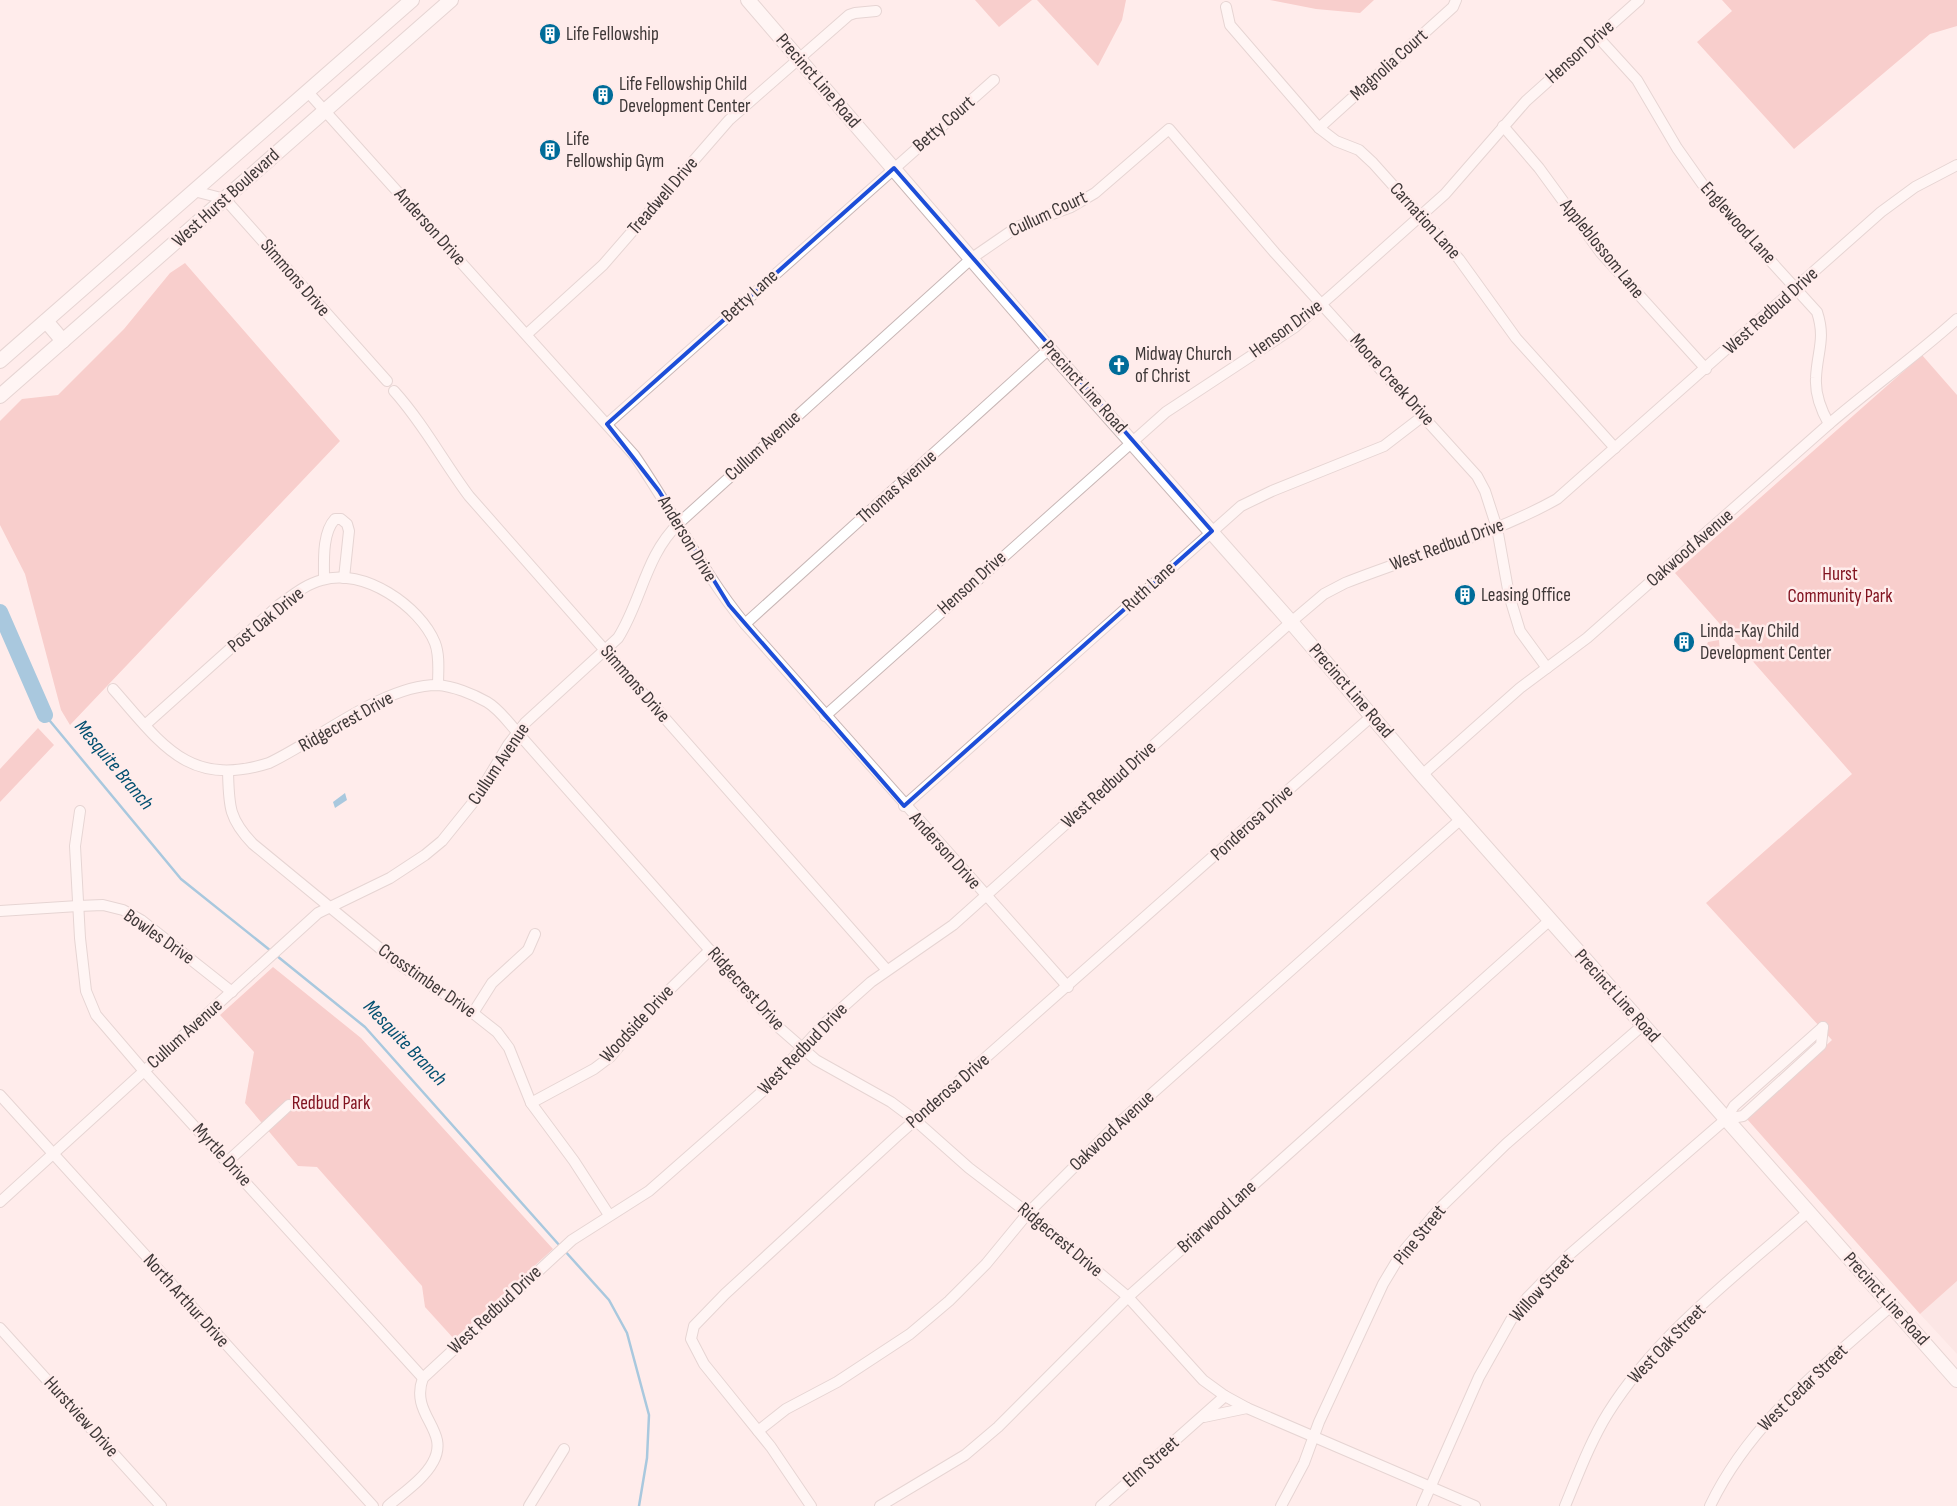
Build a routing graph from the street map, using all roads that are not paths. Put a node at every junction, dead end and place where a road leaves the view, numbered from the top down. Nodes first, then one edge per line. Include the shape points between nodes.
1 (412, 0) edge
2 (451, 0) edge
3 (748, 0) edge
4 (1456, 0) edge
5 (1638, 0) edge
6 (1226, 7) dead end
7 (876, 11) dead end
8 (1597, 36) junction
9 (799, 58) junction
10 (994, 80) dead end
11 (307, 91) junction
12 (326, 111) junction
13 (1503, 126) junction
14 (1319, 128) junction
15 (1169, 129) joint
16 (1957, 165) edge
17 (894, 168) junction
18 (194, 191) junction
19 (225, 199) junction
20 (1421, 216) junction
21 (972, 258) junction
22 (1797, 288) junction
23 (1321, 304) junction
24 (1957, 319) edge
25 (46, 321) junction
26 (527, 334) junction
27 (63, 341) junction
28 (1049, 349) junction
29 (0, 361) edge
30 (1706, 369) junction
31 (387, 381) dead end
32 (394, 391) dead end
33 (0, 396) edge
34 (1423, 416) junction
35 (607, 424) junction
36 (1829, 424) junction
37 (1132, 441) junction
38 (1616, 448) junction
39 (678, 523) junction
40 (1496, 528) junction
41 (1212, 531) junction
42 (344, 578) junction
43 (324, 579) junction
44 (1291, 622) junction
45 (745, 624) junction
46 (605, 650) junction
47 (1547, 668) junction
48 (438, 685) junction
49 (113, 689) dead end
50 (825, 716) junction
51 (1372, 716) junction
52 (145, 725) junction
53 (517, 732) junction
54 (228, 771) junction
55 (1422, 775) junction
56 (904, 806) junction
57 (80, 812) dead end
58 (1461, 819) junction
59 (985, 896) junction
60 (78, 906) junction
61 (330, 907) junction
62 (0, 911) edge
63 (1550, 920) junction
64 (535, 934) dead end
65 (710, 950) junction
66 (886, 969) junction
67 (1068, 987) junction
68 (232, 992) junction
69 (473, 1013) junction
70 (1643, 1025) junction
71 (802, 1049) junction
72 (144, 1071) junction
73 (0, 1095) edge
74 (531, 1102) junction
75 (289, 1105) dead end
76 (1726, 1119) junction
77 (915, 1120) junction
78 (54, 1153) junction
79 (227, 1162) junction
80 (0, 1202) edge
81 (1808, 1212) junction
82 (1028, 1213) junction
83 (610, 1215) junction
84 (1128, 1297) junction
85 (1891, 1306) junction
86 (0, 1328) edge
87 (423, 1378) junction
88 (1957, 1380) edge
89 (1225, 1396) junction
90 (1247, 1408) junction
91 (1201, 1418) junction
92 (758, 1431) junction
93 (1314, 1438) junction
94 (564, 1449) dead end
95 (1430, 1487) junction
96 (161, 1506) edge
97 (373, 1506) edge
98 (388, 1506) edge
99 (529, 1506) edge
100 (812, 1506) edge
101 (880, 1506) edge
102 (1101, 1506) edge
103 (1280, 1506) edge
104 (1422, 1506) edge
105 (1475, 1506) edge
106 (1565, 1506) edge
107 (1710, 1506) edge

1 - 11 main road, West Hurst Boulevard
2 - 12 main road, West Hurst Boulevard
3 - 9 main road, Precinct Line Road
4 - 14 street, Magnolia Court via 1453,7
5 - 8 street, Henson Drive
6 - 14 street, Carnation Lane via 1230,25
7 - 9 street, Treadwell Drive via 849,15
8 - 13 street, Henson Drive
8 - 22 street, Englewood Lane via 1637,80 1677,148 1708,192
9 - 17 main road, Precinct Line Road
9 - 26 street, Treadwell Drive via 729,120 602,265
10 - 17 street, Betty Court
11 - 12 street, Anderson Drive
11 - 18 main road, West Hurst Boulevard
12 - 19 main road, West Hurst Boulevard
12 - 26 street, Anderson Drive
13 - 20 street, Henson Drive via 1458,181
13 - 30 street, Appleblossom Lane via 1539,168 1601,253
14 - 20 street, Carnation Lane via 1366,156
15 - 21 street, Cullum Court via 1095,193 1071,207 1017,226
15 - 23 street, Moore Creek Drive
16 - 22 street, West Redbud Drive via 1916,187 1881,212
17 - 21 main road, Precinct Line Road
17 - 35 street, Betty Lane
18 - 19 street
18 - 25 main road, West Hurst Boulevard
19 - 27 main road, West Hurst Boulevard
19 - 31 street, Simmons Drive
20 - 23 street, Henson Drive
20 - 38 street, Carnation Lane via 1459,259 1516,338
21 - 28 main road, Precinct Line Road
21 - 39 street, Cullum Avenue
22 - 30 street, West Redbud Drive
22 - 36 street, Englewood Lane via 1817,312 1821,325 1823,337 1816,377 1817,391
23 - 34 street, Moore Creek Drive
23 - 37 street, Henson Drive via 1296,327 1188,396
24 - 36 street, Oakwood Avenue
25 - 27 main road
25 - 29 main road, West Hurst Boulevard
26 - 35 street, Anderson Drive
27 - 33 main road, West Hurst Boulevard
28 - 37 main road, Precinct Line Road
28 - 45 street, Thomas Avenue
30 - 38 street, West Redbud Drive
32 - 46 street, Simmons Drive via 415,414 469,496
34 - 40 street, Moore Creek Drive via 1477,476
34 - 41 street, Ruth Lane via 1384,446 1241,506
35 - 39 street, Anderson Drive via 634,455
36 - 47 street, Oakwood Avenue via 1587,638
37 - 41 main road, Precinct Line Road
37 - 50 street, Henson Drive
38 - 40 street, West Redbud Drive via 1558,499
39 - 45 street, Anderson Drive via 716,588
39 - 46 street, Cullum Avenue via 659,546 618,638
40 - 44 street, West Redbud Drive via 1344,583 1324,594
40 - 47 street, Moore Creek Drive via 1509,595 1520,631
41 - 44 main road, Precinct Line Road
41 - 56 street, Ruth Lane
42 - 43 street, Post Oak Drive
42 - 43 street via 347,524 335,519 329,524
42 - 48 street, Post Oak Drive via 373,584 388,592 425,626 435,644 439,664
43 - 52 street, Post Oak Drive via 279,605
44 - 51 main road, Precinct Line Road
44 - 59 street, West Redbud Drive
45 - 50 street, Anderson Drive
46 - 53 street, Cullum Avenue
46 - 66 street, Simmons Drive
47 - 55 street, Oakwood Avenue
48 - 53 street, Ridgecrest Drive via 489,703
48 - 54 street, Ridgecrest Drive via 405,690 383,699 269,763
49 - 52 street, Ridgecrest Drive
50 - 56 street, Anderson Drive
51 - 55 main road, Precinct Line Road
51 - 67 street, Ponderosa Drive
52 - 54 street, Ridgecrest Drive via 165,748 179,758 196,766
53 - 61 street, Cullum Avenue via 475,800 442,841 390,878
53 - 65 street, Ridgecrest Drive
54 - 61 street, Crosstimber Drive via 229,809 240,831
55 - 58 main road, Precinct Line Road
56 - 59 street, Anderson Drive
57 - 60 street, Myrtle Drive via 75,846
58 - 63 main road, Precinct Line Road
58 - 82 street, Oakwood Avenue via 1111,1130
59 - 66 street, West Redbud Drive via 927,945
59 - 67 street, Anderson Drive
60 - 62 street, Bowles Drive
60 - 68 street, Bowles Drive via 103,905 123,910 149,926
60 - 72 street, Myrtle Drive via 84,980 91,1003 107,1030
61 - 68 street, Cullum Avenue via 318,914
61 - 69 street, Crosstimber Drive via 399,964
63 - 70 main road, Precinct Line Road
63 - 84 street, Briarwood Lane
64 - 69 street via 528,950 492,983
65 - 71 street, Ridgecrest Drive via 776,1025
65 - 74 street, Woodside Drive via 663,996 610,1057 594,1070
66 - 71 street, West Redbud Drive via 824,1024
67 - 77 street, Ponderosa Drive
68 - 72 street, Cullum Avenue
69 - 74 street, Crosstimber Drive via 497,1032 508,1048
70 - 76 main road, Precinct Line Road
70 - 93 street, Pine Street via 1506,1144 1416,1234 1383,1284
71 - 77 street, Ridgecrest Drive
71 - 83 street, West Redbud Drive via 764,1090 649,1191
72 - 78 street, Cullum Avenue
72 - 79 street, Myrtle Drive
73 - 78 street, North Arthur Drive
74 - 83 street, Crosstimber Drive
75 - 79 street
76 - 76 street, Willow Street via 1743,1116 1821,1045 1823,1027 1734,1106
76 - 81 main road, Precinct Line Road
76 - 95 street, Willow Street via 1569,1255 1527,1298 1479,1377
77 - 82 street, Ridgecrest Drive via 969,1168
77 - 92 street, Ponderosa Drive via 694,1326 690,1339 704,1364
78 - 80 street, Cullum Avenue
78 - 97 street, North Arthur Drive
79 - 87 street, Myrtle Drive
81 - 85 main road, Precinct Line Road
81 - 106 street, West Oak Street via 1646,1360 1607,1414
82 - 84 street, Ridgecrest Drive
82 - 92 street, Oakwood Avenue via 986,1264 910,1334 837,1382 786,1410
83 - 87 street, West Redbud Drive via 553,1256
84 - 89 street, Ridgecrest Drive via 1203,1380
84 - 101 street, Briarwood Lane via 998,1427 965,1455
85 - 88 main road, Precinct Line Road
85 - 107 street, West Cedar Street via 1771,1416 1734,1463
86 - 96 street, Hurstview Drive
87 - 98 street via 419,1389 420,1402 435,1431 438,1450 428,1470
89 - 90 street, Ridgecrest Drive
89 - 91 street, Elm Street
90 - 91 street, Elm Street
90 - 93 street, Ridgecrest Drive
91 - 102 street, Elm Street
92 - 100 street, Ponderosa Drive
93 - 95 street, Ridgecrest Drive
93 - 103 street, Pine Street via 1288,1496
94 - 99 street
95 - 104 street, Willow Street
95 - 105 street, Ridgecrest Drive

